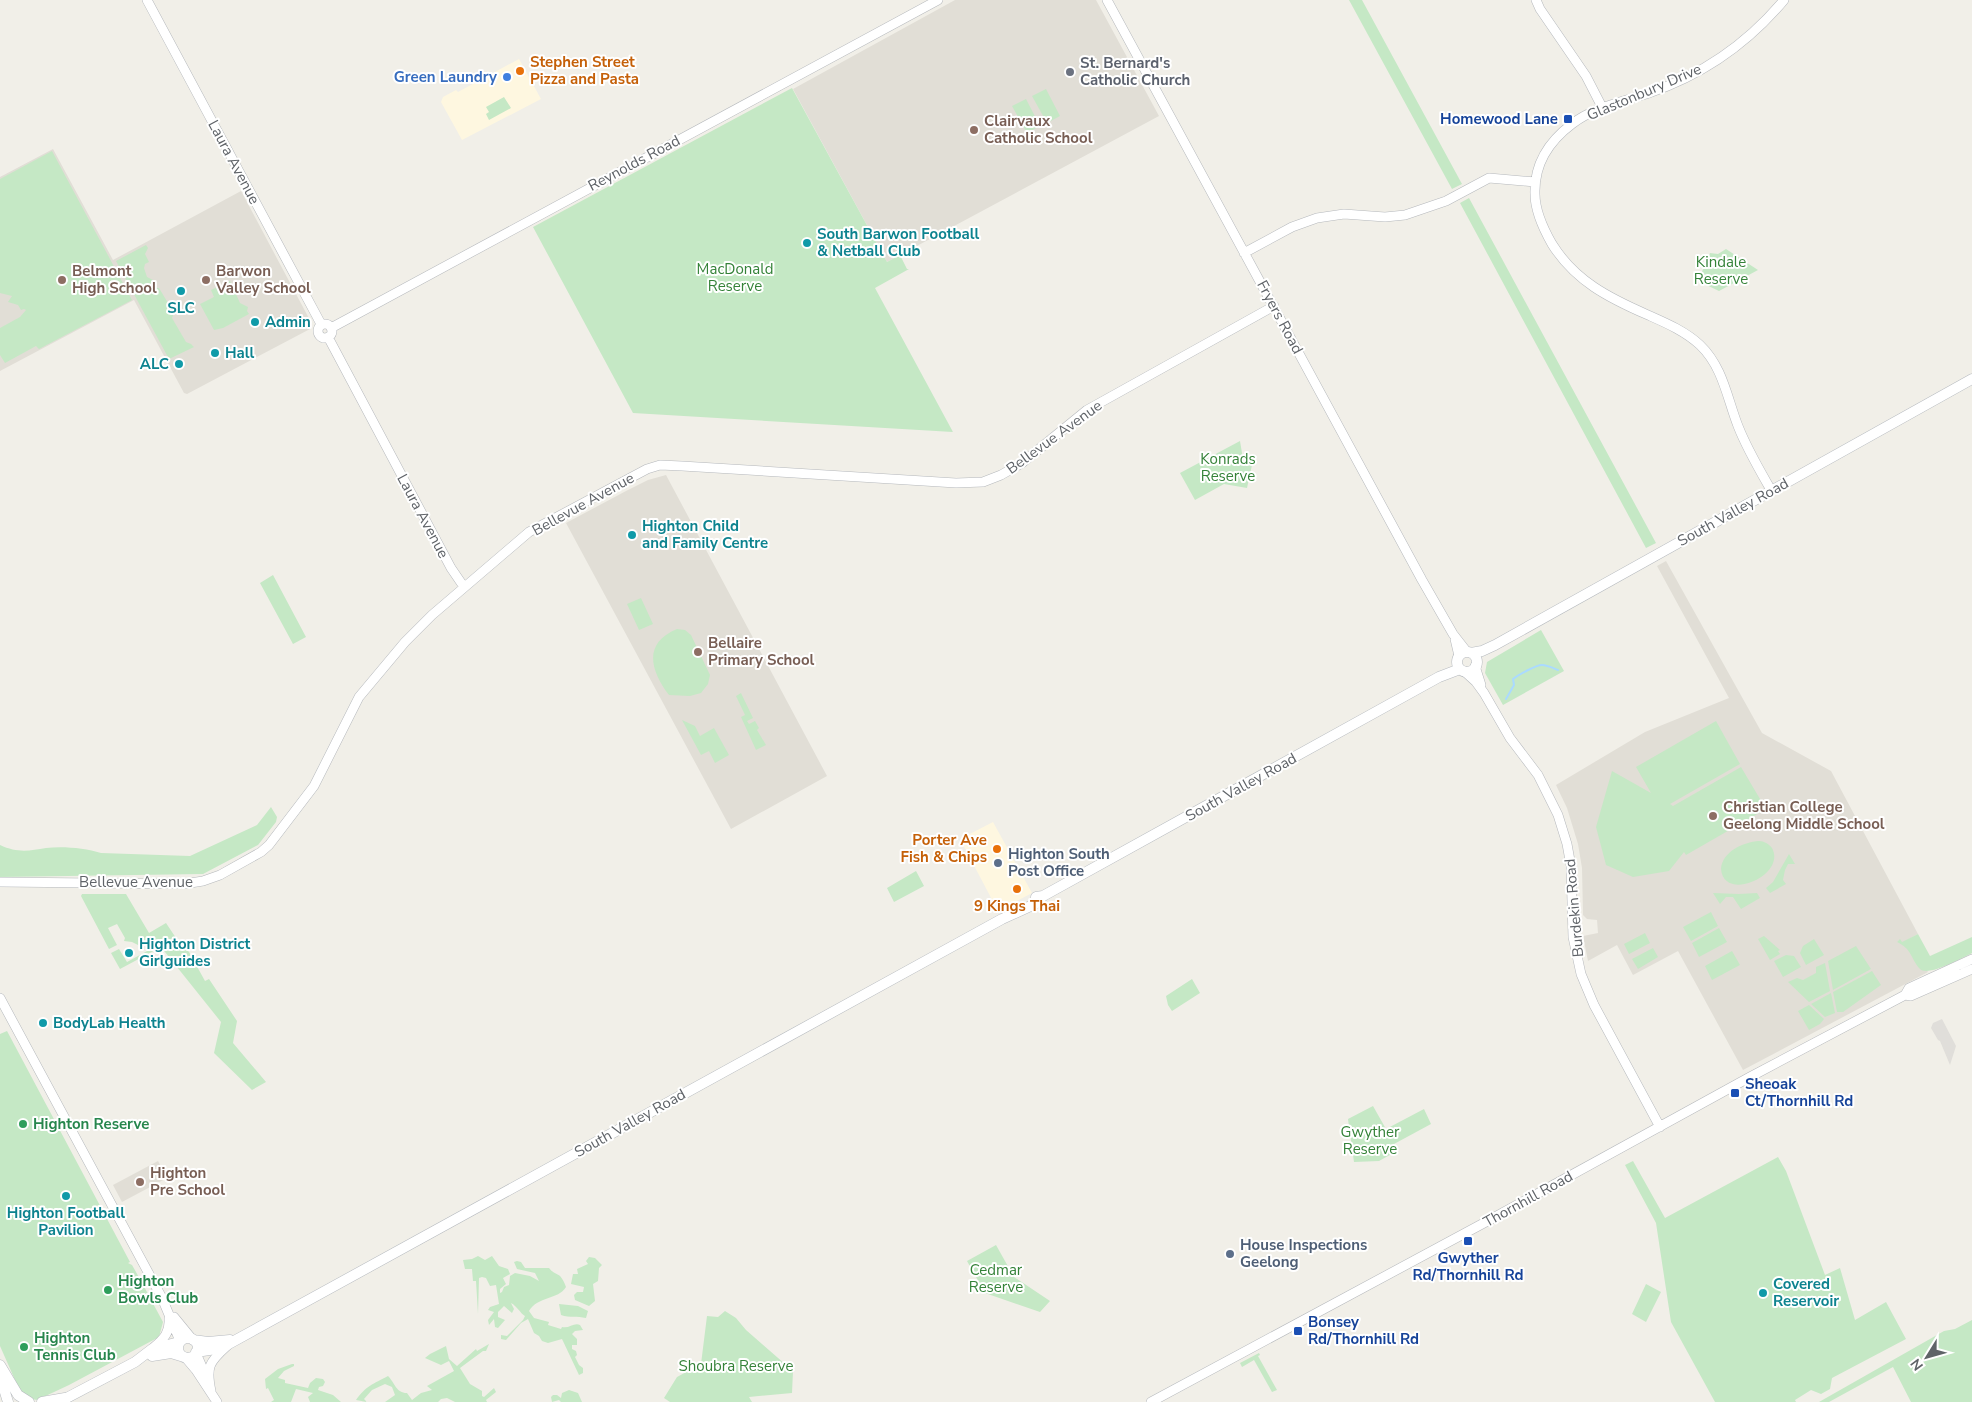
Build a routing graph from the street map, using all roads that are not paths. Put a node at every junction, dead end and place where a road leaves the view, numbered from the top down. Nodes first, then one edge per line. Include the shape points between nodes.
1 (147, 0) edge
2 (938, 0) edge
3 (1107, 0) edge
4 (1536, 0) edge
5 (1784, 0) edge
6 (1602, 107) junction
7 (1535, 182) junction
8 (1244, 253) junction
9 (1274, 306) junction
10 (321, 324) junction
11 (331, 328) junction
12 (328, 337) junction
13 (1972, 379) edge
14 (1771, 490) junction
15 (464, 587) junction
16 (1466, 661) junction
17 (0, 882) edge
18 (1972, 959) edge
19 (1972, 969) edge
20 (1905, 996) junction
21 (0, 998) edge
22 (1660, 1127) junction
23 (162, 1298) junction
24 (169, 1314) junction
25 (193, 1339) junction
26 (236, 1339) junction
27 (180, 1342) junction
28 (150, 1351) junction
29 (196, 1352) junction
30 (184, 1357) junction
31 (137, 1361) junction
32 (0, 1365) edge
33 (0, 1375) edge
34 (211, 1391) junction
35 (68, 1397) junction
36 (8, 1402) edge
37 (15, 1402) edge
38 (29, 1402) edge
39 (42, 1402) edge
40 (59, 1402) edge
41 (217, 1402) edge
42 (1151, 1402) edge

1 - 10 street, Laura Avenue
2 - 11 street, Reynolds Road
3 - 8 street, Fryers Road
4 - 6 street via 1586,76
5 - 6 street, Glastonbury Drive via 1748,37 1719,59 1651,92
6 - 7 street, Glastonbury Drive via 1572,124 1548,147
7 - 8 street via 1489,178 1446,201 1405,215 1344,214 1317,218 1292,227
7 - 14 street, Glastonbury Drive via 1535,199 1542,223 1557,251 1583,280 1610,298 1683,332 1708,354 1721,375 1738,426
8 - 9 street, Fryers Road
9 - 15 street, Bellevue Avenue via 1104,400 1076,418 1022,462 983,482 660,465 542,524
9 - 16 street, Fryers Road
10 - 11 street
10 - 12 street via 319,334
11 - 12 street
12 - 15 street, Laura Avenue
13 - 14 main road, South Valley Road
14 - 16 main road, South Valley Road
15 - 17 street, Bellevue Avenue via 405,642 359,697 314,786 261,852 212,879 184,884
16 - 22 street, Burdekin Road via 1510,738 1538,775 1558,815 1571,866 1573,937 1581,974 1594,1005
16 - 26 main road, South Valley Road via 1042,896 1036,903
18 - 20 street, Thornhill Road via 1908,988
19 - 20 street, Thornhill Road
20 - 22 street, Thornhill Road
21 - 23 street
22 - 42 street, Thornhill Road
23 - 24 street
23 - 25 street via 184,1332
24 - 27 street
24 - 28 street via 166,1337
25 - 26 main road, South Valley Road via 208,1342
25 - 27 main road via 184,1338
25 - 29 main road
26 - 29 main road, South Valley Road via 216,1349
26 - 34 street via 210,1363
27 - 28 main road
27 - 30 main road via 178,1350
28 - 31 main road
29 - 30 main road
29 - 34 street
30 - 31 main road via 166,1353
30 - 34 street
31 - 35 main road
32 - 38 main road via 18,1395
33 - 36 main road
33 - 37 main road
34 - 41 street
35 - 39 main road
35 - 40 main road

